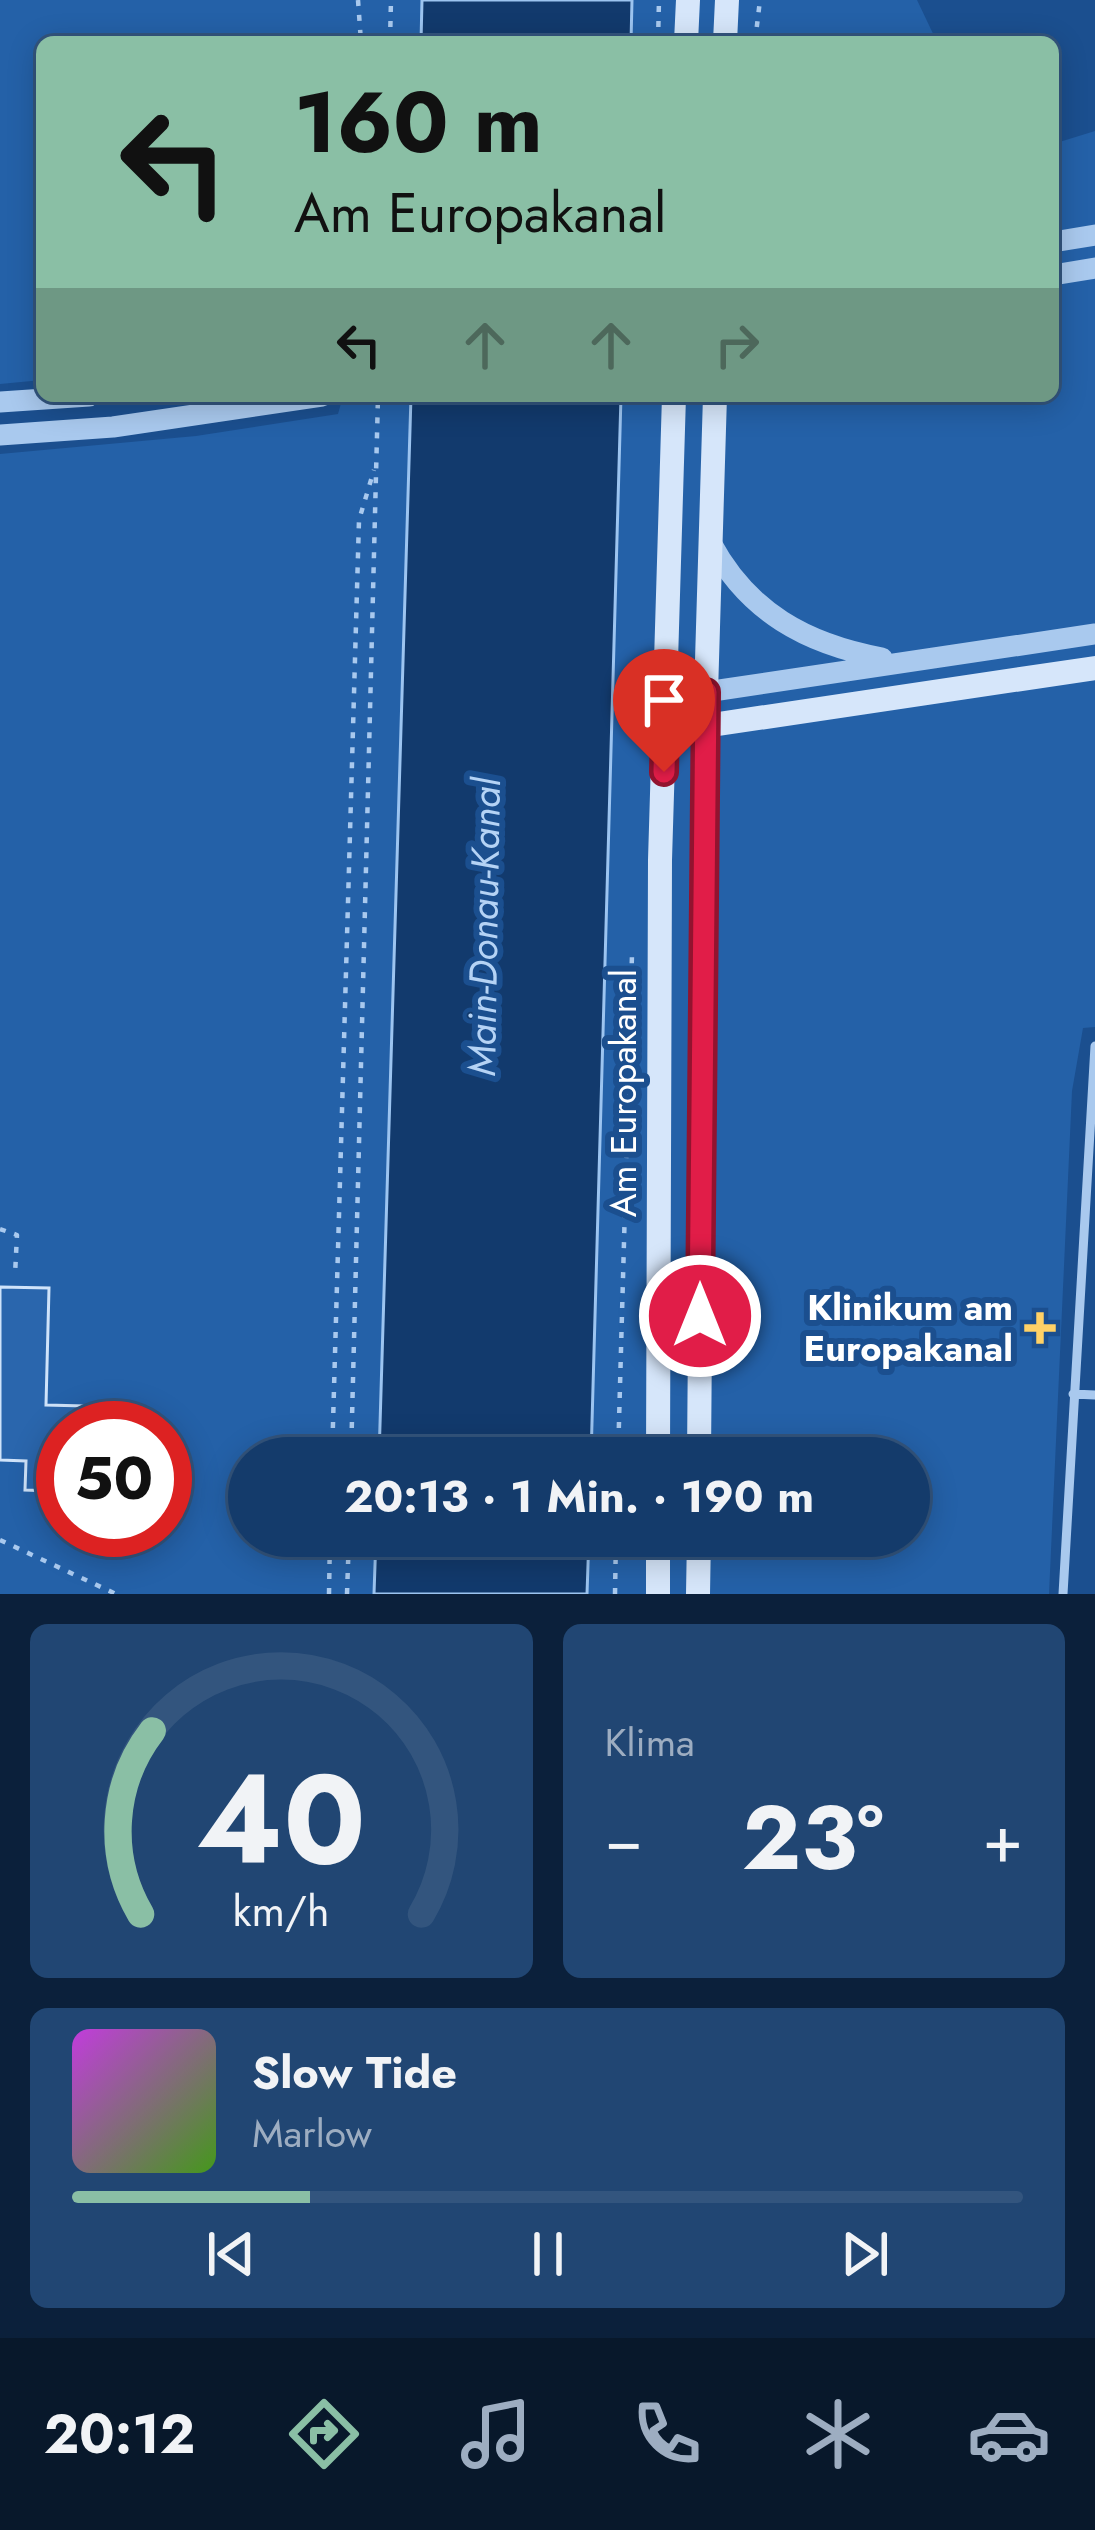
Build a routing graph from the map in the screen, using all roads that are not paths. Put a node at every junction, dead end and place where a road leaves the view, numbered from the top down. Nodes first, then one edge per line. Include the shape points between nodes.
1 (688, 0) edge
2 (727, 0) edge
3 (741, 0) edge
4 (686, 36) edge
5 (726, 36) edge
6 (728, 36) edge
7 (1095, 235) edge
8 (1059, 241) edge
9 (1095, 268) edge
10 (1059, 274) edge
11 (36, 400) edge
12 (0, 402) edge
13 (282, 402) edge
14 (674, 402) edge
15 (715, 402) edge
16 (0, 435) edge
17 (711, 543) junction
18 (1095, 634) edge
19 (900, 661) junction
20 (1095, 668) edge
21 (667, 674) junction
22 (700, 708) junction
23 (665, 729) junction
24 (1095, 1046) edge
25 (1073, 1394) junction
26 (1095, 1395) edge
27 (658, 1437) edge
28 (699, 1437) edge
29 (658, 1557) edge
30 (699, 1557) edge
31 (658, 1594) edge
32 (698, 1594) edge
33 (1063, 1594) edge

1 - 4 main road
2 - 5 main road
3 - 6 street
7 - 8 street
9 - 10 street
11 - 12 street
13 - 16 street
14 - 21 main road, Am Europakanal
15 - 17 main road
17 - 19 street via 726,571 778,621 836,650
17 - 22 main road
18 - 19 street
19 - 22 street
20 - 22 main road
21 - 22 main road
21 - 23 main road, Am Europakanal
22 - 23 main road
22 - 28 main road
23 - 27 main road, Am Europakanal
24 - 25 lane
25 - 26 lane
25 - 33 lane
29 - 31 main road
30 - 32 main road

